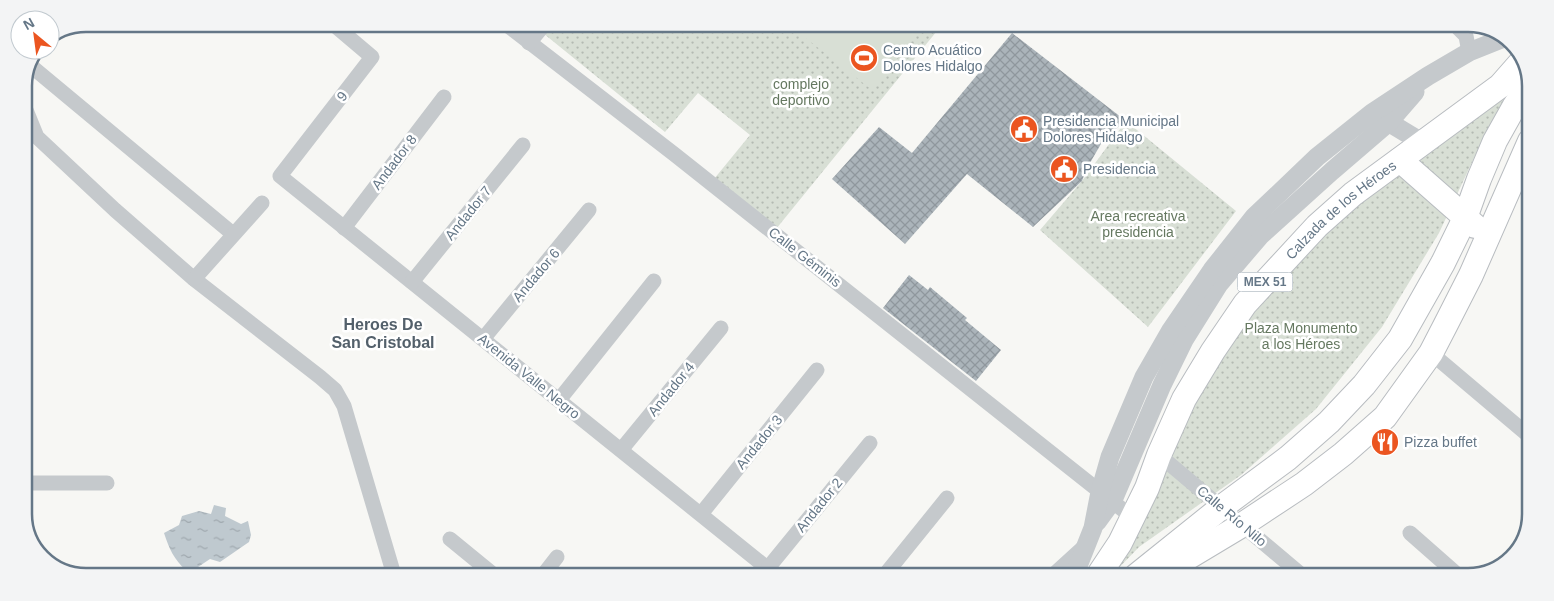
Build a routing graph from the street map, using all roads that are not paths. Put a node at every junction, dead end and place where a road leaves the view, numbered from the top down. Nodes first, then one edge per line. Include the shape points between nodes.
1 (342, 32) edge
2 (516, 32) edge
3 (539, 32) edge
4 (1467, 36) edge
5 (1490, 37) edge
6 (530, 43) junction
7 (1518, 66) edge
8 (36, 70) edge
9 (1428, 76) junction
10 (444, 97) dead end
11 (1521, 97) edge
12 (1372, 113) junction
13 (1390, 122) junction
14 (32, 125) edge
15 (1423, 143) junction
16 (523, 145) dead end
17 (1317, 157) junction
18 (1400, 160) junction
19 (1521, 161) edge
20 (1332, 171) junction
21 (280, 176) joint
22 (262, 203) dead end
23 (590, 210) dead end
24 (1465, 218) junction
25 (344, 228) junction
26 (233, 234) junction
27 (1488, 237) junction
28 (194, 279) junction
29 (654, 281) dead end
30 (412, 282) junction
31 (721, 328) dead end
32 (483, 339) junction
33 (1430, 353) junction
34 (817, 370) dead end
35 (1144, 377) junction
36 (1162, 385) junction
37 (559, 400) junction
38 (1522, 430) edge
39 (870, 443) dead end
40 (621, 450) junction
41 (1159, 455) junction
42 (33, 480) edge
43 (107, 484) dead end
44 (1106, 496) junction
45 (947, 498) dead end
46 (1222, 507) junction
47 (701, 514) junction
48 (1132, 517) junction
49 (1242, 525) junction
50 (1410, 533) dead end
51 (1090, 537) junction
52 (450, 539) dead end
53 (558, 557) dead end
54 (392, 568) edge
55 (485, 568) edge
56 (549, 568) edge
57 (767, 568) edge
58 (775, 568) edge
59 (890, 568) edge
60 (1060, 568) edge
61 (1077, 568) edge
62 (1103, 568) edge
63 (1146, 568) edge
64 (1170, 568) edge
65 (1293, 568) edge
66 (1450, 568) edge

1 - 21 street, 9 via 372,57
2 - 6 street, Calle Géminis
3 - 6 street
4 - 5 street
4 - 9 street
6 - 44 street, Calle Géminis
7 - 15 main road, Calzada de los Héroes / MEX 51 via 1500,86
8 - 26 street
9 - 12 street
9 - 13 street
10 - 25 street, Andador 8
11 - 24 main road via 1495,141
12 - 13 street
12 - 17 street
13 - 15 street
13 - 20 street
14 - 28 street via 37,136
15 - 18 main road, Calzada de los Héroes / MEX 51
16 - 30 street, Andador 7
17 - 20 street
17 - 35 street via 1254,217 1212,270
18 - 24 main road
18 - 41 main road, Calzada de los Héroes / MEX 51 via 1353,194 1317,226 1245,304 1184,400
19 - 27 main road
20 - 36 street via 1260,236 1219,284 1184,340
21 - 25 street, Avenida Valle Negro
22 - 26 street
23 - 32 street, Andador 6
24 - 27 main road
24 - 46 main road via 1400,339 1364,384 1329,422 1288,458
25 - 30 street, Avenida Valle Negro
26 - 28 street
27 - 33 main road
28 - 54 street via 335,390 344,406
29 - 37 street
30 - 32 street, Avenida Valle Negro
31 - 40 street, Andador 4
32 - 37 street, Avenida Valle Negro
33 - 38 street
33 - 49 main road via 1385,417 1304,484
34 - 47 street, Andador 3
35 - 36 street
35 - 44 street via 1110,457
36 - 44 street
37 - 40 street, Avenida Valle Negro
39 - 58 street, Andador 2
40 - 47 street, Avenida Valle Negro
41 - 46 street, Calle Río Nilo
41 - 48 main road, Calzada de los Héroes / MEX 51
42 - 43 street
44 - 48 street, Calle Géminis
44 - 51 street
45 - 59 street
46 - 49 street, Calle Río Nilo
46 - 63 main road
47 - 57 street, Avenida Valle Negro
48 - 62 main road, Calzada de los Héroes / MEX 51
49 - 64 main road
49 - 65 street, Calle Río Nilo
50 - 66 street
51 - 60 street
51 - 61 street
52 - 55 street
53 - 56 street

